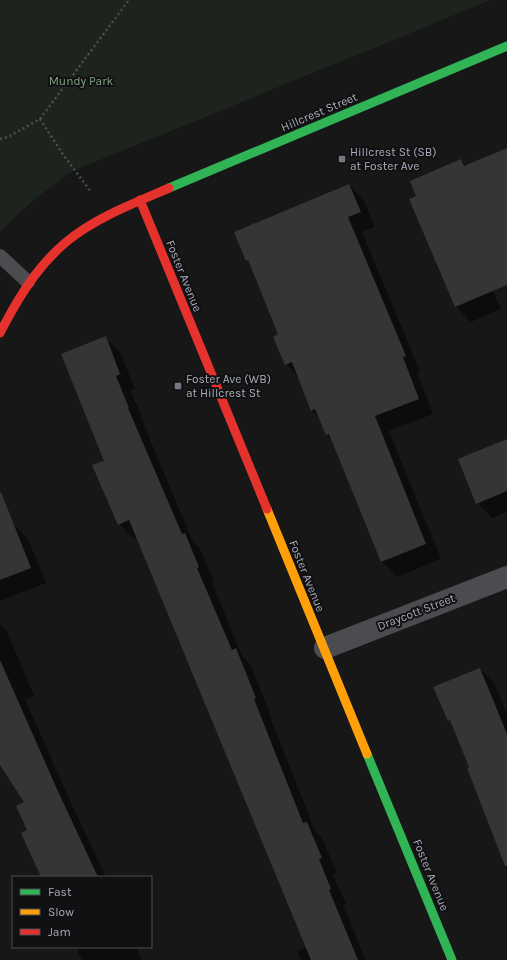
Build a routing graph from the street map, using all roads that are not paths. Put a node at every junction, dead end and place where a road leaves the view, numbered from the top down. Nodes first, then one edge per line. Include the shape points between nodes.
1 (507, 46) edge
2 (140, 200) junction
3 (0, 256) edge
4 (28, 282) junction
5 (0, 333) edge
6 (507, 577) edge
7 (325, 648) junction
8 (452, 960) edge

1 - 2 street, Hillcrest Street
2 - 4 street, Hillcrest Street via 92,224 68,240
2 - 7 street, Foster Avenue
3 - 4 lane
4 - 5 street, Hillcrest Street
6 - 7 street, Draycott Street
7 - 8 street, Foster Avenue

